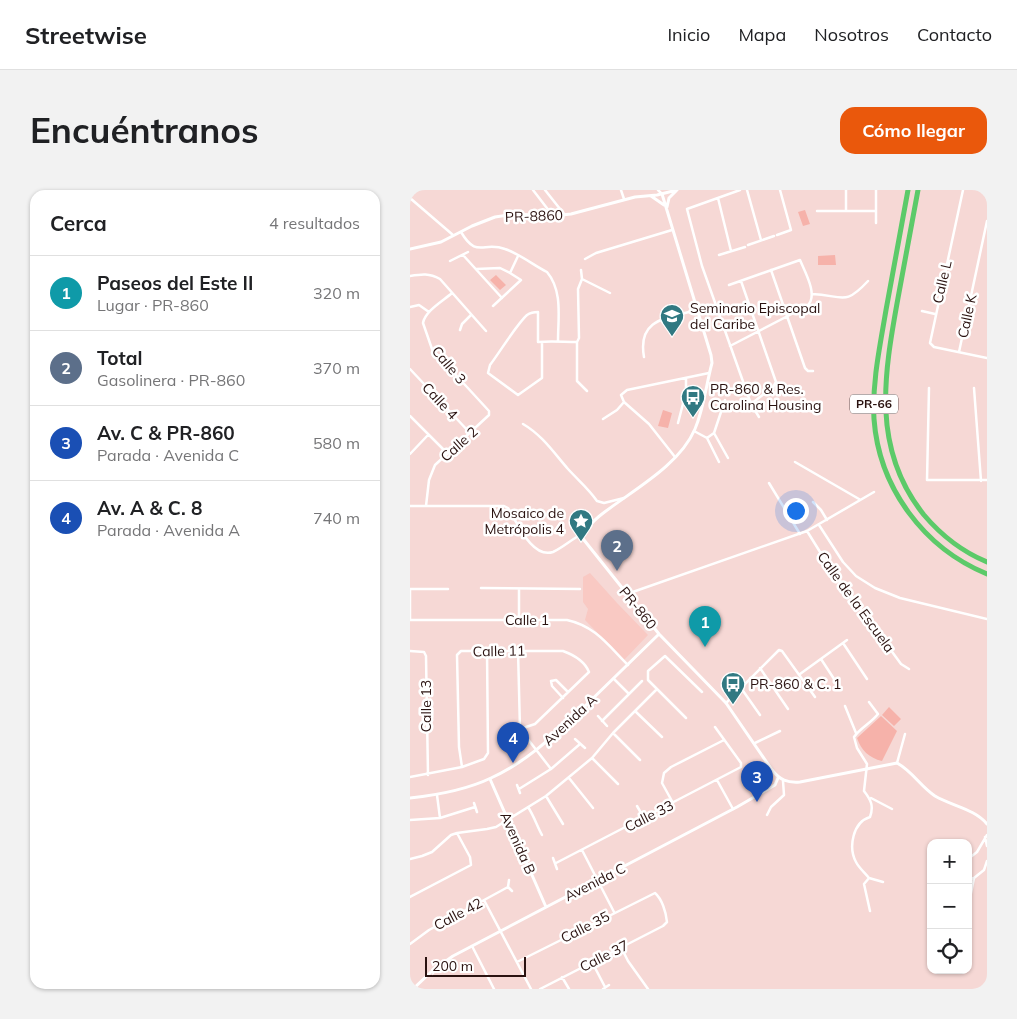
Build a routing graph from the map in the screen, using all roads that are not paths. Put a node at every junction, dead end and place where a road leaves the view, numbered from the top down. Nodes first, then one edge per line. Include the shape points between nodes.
1 (533, 190) edge
2 (545, 190) edge
3 (621, 190) edge
4 (658, 190) edge
5 (677, 190) edge
6 (740, 190) edge
7 (747, 190) edge
8 (780, 190) edge
9 (846, 190) edge
10 (876, 190) edge
11 (908, 190) edge
12 (918, 190) edge
13 (963, 190) edge
14 (732, 191) edge
15 (662, 194) junction
16 (650, 196) junction
17 (410, 198) edge
18 (718, 198) junction
19 (624, 200) junction
20 (667, 208) junction
21 (817, 211) dead end
22 (846, 211) junction
23 (876, 211) junction
24 (565, 215) junction
25 (553, 216) junction
26 (987, 221) edge
27 (876, 223) dead end
28 (672, 230) junction
29 (461, 232) junction
30 (454, 236) junction
31 (761, 240) junction
32 (410, 248) edge
33 (732, 251) junction
34 (468, 252) dead end
35 (463, 255) junction
36 (719, 255) dead end
37 (518, 256) junction
38 (585, 259) dead end
39 (450, 261) dead end
40 (476, 269) junction
41 (581, 270) dead end
42 (771, 270) junction
43 (510, 273) junction
44 (410, 276) edge
45 (582, 279) junction
46 (742, 281) junction
47 (868, 282) dead end
48 (729, 285) dead end
49 (452, 293) junction
50 (610, 293) dead end
51 (812, 294) junction
52 (502, 298) junction
53 (410, 306) edge
54 (493, 306) dead end
55 (716, 308) junction
56 (922, 311) dead end
57 (429, 312) junction
58 (698, 312) junction
59 (935, 314) junction
60 (471, 315) junction
61 (787, 316) junction
62 (460, 330) dead end
63 (759, 331) junction
64 (486, 332) dead end
65 (542, 342) junction
66 (558, 342) junction
67 (577, 342) junction
68 (730, 346) junction
69 (959, 352) junction
70 (644, 357) dead end
71 (987, 358) edge
72 (410, 369) edge
73 (813, 371) dead end
74 (709, 373) junction
75 (686, 378) junction
76 (929, 388) dead end
77 (974, 388) dead end
78 (587, 391) dead end
79 (724, 400) dead end
80 (624, 402) junction
81 (751, 404) junction
82 (489, 412) joint
83 (410, 416) edge
84 (759, 417) dead end
85 (603, 419) dead end
86 (678, 422) dead end
87 (524, 424) dead end
88 (694, 431) junction
89 (470, 433) junction
90 (714, 433) junction
91 (428, 435) junction
92 (707, 438) junction
93 (447, 453) junction
94 (410, 454) edge
95 (675, 457) junction
96 (728, 458) dead end
97 (719, 462) dead end
98 (795, 462) dead end
99 (987, 480) edge
100 (981, 481) junction
101 (769, 483) dead end
102 (874, 492) dead end
103 (624, 498) junction
104 (859, 499) junction
105 (813, 502) dead end
106 (410, 506) edge
107 (426, 506) junction
108 (827, 520) junction
109 (819, 524) junction
110 (807, 531) junction
111 (800, 534) junction
112 (580, 535) junction
113 (987, 562) edge
114 (987, 574) edge
115 (481, 588) dead end
116 (410, 589) edge
117 (448, 589) dead end
118 (519, 589) junction
119 (580, 589) dead end
120 (626, 595) junction
121 (987, 619) edge
122 (410, 620) edge
123 (519, 620) junction
124 (659, 634) junction
125 (847, 640) dead end
126 (843, 644) junction
127 (518, 650) junction
128 (410, 651) edge
129 (488, 651) junction
130 (821, 659) junction
131 (628, 665) junction
132 (760, 668) junction
133 (908, 669) dead end
134 (799, 674) junction
135 (614, 679) junction
136 (867, 679) dead end
137 (642, 681) dead end
138 (740, 688) junction
139 (840, 688) dead end
140 (657, 689) junction
141 (568, 692) junction
142 (702, 692) dead end
143 (629, 694) junction
144 (815, 697) dead end
145 (563, 698) junction
146 (869, 702) dead end
147 (726, 703) junction
148 (846, 706) dead end
149 (788, 709) dead end
150 (635, 711) junction
151 (760, 715) dead end
152 (598, 716) dead end
153 (686, 718) dead end
154 (602, 721) junction
155 (607, 726) dead end
156 (715, 727) dead end
157 (520, 729) junction
158 (780, 731) dead end
159 (613, 733) junction
160 (856, 733) junction
161 (905, 734) dead end
162 (662, 737) dead end
163 (575, 739) dead end
164 (724, 740) junction
165 (580, 744) junction
166 (755, 744) junction
167 (584, 748) dead end
168 (537, 751) junction
169 (592, 758) junction
170 (640, 760) dead end
171 (896, 763) junction
172 (462, 768) junction
173 (551, 769) junction
174 (865, 770) junction
175 (428, 774) junction
176 (410, 777) edge
177 (570, 778) junction
178 (778, 778) junction
179 (490, 779) junction
180 (718, 780) junction
181 (783, 781) junction
182 (618, 784) dead end
183 (516, 785) dead end
184 (519, 789) junction
185 (520, 793) dead end
186 (437, 795) junction
187 (546, 796) junction
188 (868, 796) junction
189 (410, 798) edge
190 (474, 803) dead end
191 (673, 803) junction
192 (637, 806) dead end
193 (528, 807) junction
194 (475, 808) junction
195 (593, 808) dead end
196 (733, 809) junction
197 (892, 809) dead end
198 (477, 812) dead end
199 (767, 815) dead end
200 (440, 818) junction
201 (644, 818) junction
202 (410, 820) edge
203 (507, 820) junction
204 (563, 824) dead end
205 (987, 824) edge
206 (457, 833) junction
207 (542, 836) dead end
208 (986, 836) edge
209 (987, 846) edge
210 (582, 850) junction
211 (972, 856) edge
212 (553, 858) dead end
213 (410, 859) edge
214 (987, 861) edge
215 (556, 863) junction
216 (557, 869) dead end
217 (869, 878) junction
218 (974, 878) joint
219 (509, 880) dead end
220 (598, 881) junction
221 (883, 882) dead end
222 (508, 887) junction
223 (972, 888) edge
224 (512, 891) dead end
225 (411, 896) edge
226 (484, 900) junction
227 (546, 908) junction
228 (870, 911) dead end
229 (614, 912) junction
230 (667, 922) joint
231 (500, 931) junction
232 (410, 944) edge
233 (472, 946) junction
234 (621, 947) junction
235 (517, 962) junction
236 (592, 962) junction
237 (562, 978) junction
238 (609, 984) dead end
239 (604, 988) edge
240 (413, 989) edge
241 (494, 989) edge
242 (531, 989) edge
243 (540, 989) edge
244 (569, 989) edge
245 (648, 989) edge

1 - 25 street
2 - 24 street
3 - 19 street
4 - 15 street
5 - 15 street
5 - 20 street
6 - 14 street
7 - 31 street
8 - 31 street via 791,230
9 - 22 street
10 - 23 street
11 - 114 highway, PR-66 via 876,367 874,410 877,442 895,491 916,522 953,556
12 - 113 highway, PR-66 via 887,359 886,421 890,444 906,488 929,521 957,546
13 - 59 street, Calle L
14 - 18 street
15 - 16 street, PR-8860 / PR-8860
15 - 20 street
16 - 19 street, PR-8860 / PR-8860
16 - 20 street
17 - 30 street
18 - 33 street
18 - 55 street via 687,209
19 - 24 street, PR-8860 / PR-8860
20 - 28 street
21 - 22 street
22 - 23 street
23 - 27 street
24 - 25 street, PR-8860 / PR-8860
25 - 29 street, PR-8860 / PR-8860 via 508,215
26 - 69 street, Calle K
28 - 38 street
28 - 58 street
29 - 30 street, PR-8860 / PR-8860
29 - 37 street via 472,246 499,247
30 - 32 street, PR-8860 / PR-8860 via 430,246
31 - 33 street
33 - 36 street
34 - 35 street
35 - 39 street
35 - 40 street
37 - 43 street
37 - 66 street via 547,272 555,283
40 - 43 street via 500,268
40 - 52 street
41 - 45 street
42 - 46 street
42 - 51 street via 800,260
42 - 61 street
43 - 52 street via 521,280
44 - 49 street via 432,274
45 - 50 street
45 - 67 street via 578,289
46 - 48 street
46 - 63 street
47 - 51 street via 846,299
49 - 57 street
49 - 60 street
51 - 61 street via 810,304
52 - 54 street
53 - 57 street via 419,305
55 - 58 street
55 - 68 street
56 - 59 street
57 - 82 street, Calle 3 via 423,323 432,349
58 - 70 street via 652,324 642,341
58 - 74 street via 712,355
59 - 69 street, Calle L via 930,343 934,347
60 - 62 street
60 - 64 street
61 - 63 street
61 - 73 street via 805,368
63 - 68 street
63 - 81 street via 776,382
65 - 65 street via 542,378 518,396 488,373 490,365 528,314 538,312 538,342
65 - 66 street
66 - 67 street
67 - 78 street via 577,380
68 - 81 street
69 - 71 street
72 - 89 street, Calle 4
74 - 75 street
74 - 88 street
75 - 80 street via 627,390 621,395
75 - 86 street via 686,392
76 - 100 street via 927,480
77 - 100 street
79 - 90 street
80 - 85 street
80 - 95 street via 649,424
81 - 84 street
82 - 89 street, Calle 2 via 489,416
83 - 91 street
87 - 103 street via 544,441 597,501 604,503
88 - 92 street
88 - 95 street
89 - 93 street, Calle 2
90 - 92 street
90 - 96 street
91 - 93 street
91 - 94 street
92 - 97 street
93 - 107 street, Calle 2 via 435,465 429,480
95 - 103 street
98 - 104 street
99 - 100 street
101 - 111 street
102 - 104 street
103 - 112 street
104 - 108 street
105 - 108 street
106 - 107 street
107 - 112 street via 504,506 530,545 540,552 552,552
108 - 109 street
109 - 110 street
109 - 121 street via 843,562 856,576 875,588 900,598
110 - 111 street
110 - 133 street, Calle de la Escuela via 901,664
111 - 120 street
112 - 120 street, PR-860 / PR-860
115 - 118 street
116 - 117 street
116 - 122 street
118 - 119 street
118 - 123 street
120 - 124 street, PR-860 / PR-860
122 - 123 street, Calle 1
123 - 131 street, Calle 1 via 582,623
124 - 131 street, Avenida A
124 - 147 street, PR-860 / PR-860
125 - 126 street
126 - 130 street
126 - 136 street
127 - 129 street, Calle 11
127 - 141 street, Calle 11 via 574,654 589,672
127 - 157 street
128 - 175 street, Calle 13 via 424,652 426,656
129 - 172 street via 488,754 484,760
129 - 172 street, Calle 11 via 461,651 457,655
130 - 134 street
130 - 139 street
131 - 135 street, Avenida A
132 - 134 street via 779,650
132 - 138 street
132 - 149 street
134 - 144 street
135 - 143 street
135 - 168 street, Avenida A
137 - 143 street
138 - 147 street
138 - 151 street
140 - 142 street via 647,676 665,656
140 - 150 street
140 - 153 street
141 - 145 street
141 - 145 street via 556,680 551,681
143 - 154 street
145 - 157 street via 535,724
146 - 160 street via 878,714
147 - 166 street, PR-860 / PR-860
148 - 160 street
150 - 159 street
150 - 162 street
152 - 154 street
154 - 155 street
156 - 164 street
157 - 168 street
158 - 166 street
159 - 169 street
159 - 170 street
160 - 174 street via 857,748 867,764
161 - 171 street
163 - 165 street
164 - 180 street, Calle 33 via 741,767
164 - 191 street via 664,773 662,783
165 - 167 street
165 - 173 street
166 - 178 street, PR-860 / PR-860
168 - 173 street
168 - 179 street, Avenida A
169 - 177 street
169 - 182 street
171 - 174 street
171 - 205 street via 906,768 934,796 981,817
172 - 175 street
173 - 184 street
174 - 181 street via 800,782
174 - 188 street via 864,791
175 - 176 street
177 - 187 street
177 - 195 street
178 - 181 street, PR-860 / PR-860
178 - 196 street, Avenida C via 775,785
179 - 186 street, Avenida A
179 - 203 street, Avenida B
180 - 191 street, Calle 33
180 - 196 street
181 - 199 street via 784,795
183 - 184 street
184 - 185 street
186 - 189 street, Avenida A
186 - 200 street
187 - 193 street
187 - 204 street
188 - 197 street
188 - 217 street via 872,800 872,811 870,817 854,829 852,847 856,863
190 - 194 street
191 - 201 street, Calle 33
192 - 201 street
193 - 203 street
193 - 207 street
194 - 198 street
194 - 200 street
196 - 220 street, Avenida C
200 - 202 street
201 - 210 street, Calle 33
203 - 206 street via 487,830
203 - 227 street, Avenida B
206 - 213 street via 432,852
206 - 225 street via 471,865
208 - 209 street
208 - 211 street
210 - 215 street, Calle 33
210 - 220 street
212 - 215 street
214 - 218 street via 984,870
215 - 216 street
217 - 221 street
217 - 228 street via 864,884
218 - 223 street
219 - 222 street
220 - 227 street, Avenida C
220 - 229 street
222 - 224 street
222 - 226 street, Calle 42
226 - 231 street
226 - 232 street, Calle 42
227 - 231 street, Avenida C
229 - 230 street, Calle 35 via 655,893
229 - 235 street, Calle 35
230 - 234 street, Calle 37
231 - 233 street, Avenida C
231 - 235 street
233 - 240 street, Avenida C via 432,971
233 - 241 street
234 - 236 street, Calle 37
234 - 245 street
235 - 242 street
236 - 237 street, Calle 37
236 - 239 street
237 - 243 street, Calle 37
237 - 244 street
238 - 239 street

